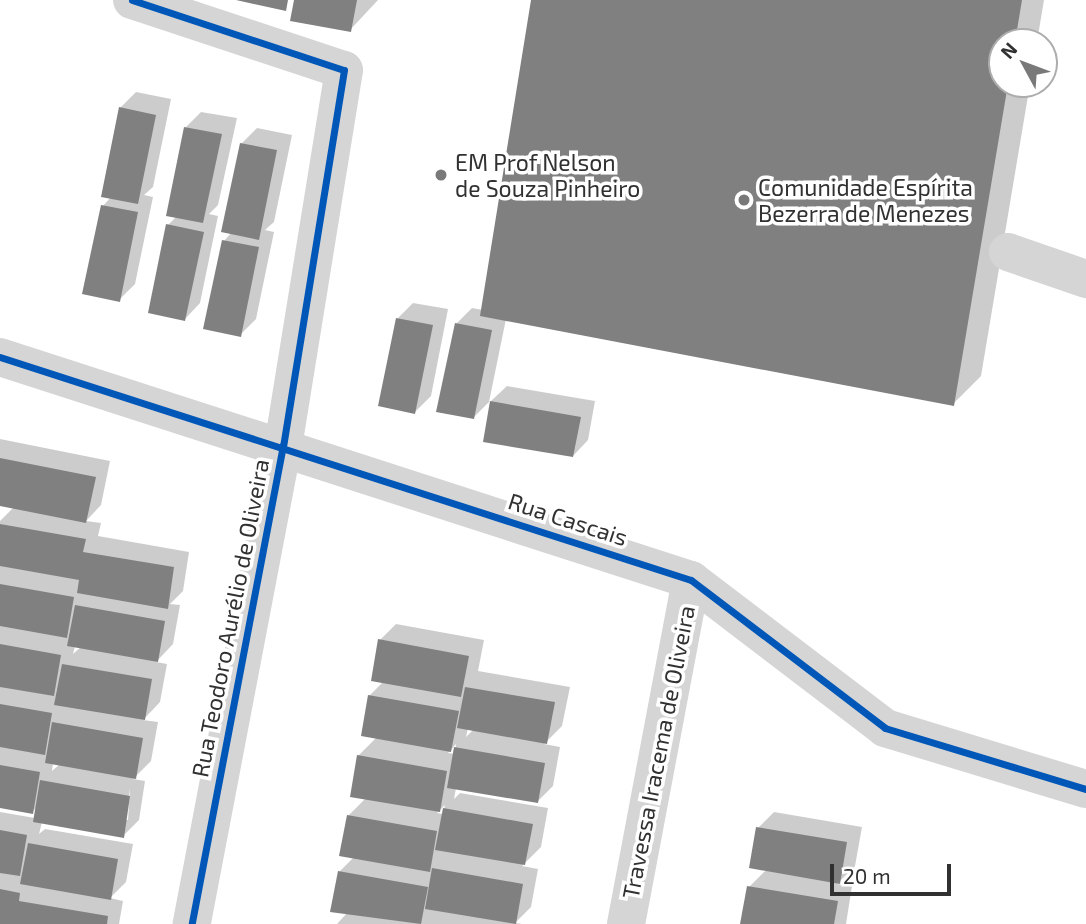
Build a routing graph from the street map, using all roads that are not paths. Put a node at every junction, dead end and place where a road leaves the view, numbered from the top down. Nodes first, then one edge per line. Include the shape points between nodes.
1 (132, 0) edge
2 (1008, 253) dead end
3 (1086, 279) edge
4 (0, 357) edge
5 (283, 445) junction
6 (691, 580) junction
7 (1086, 789) edge
8 (192, 924) edge
9 (626, 924) edge

1 - 5 street, Rua Teodoro Aurélio de Oliveira via 344,70
2 - 3 street
4 - 5 street, Rua Cascais
5 - 6 street, Rua Cascais
5 - 8 street, Rua Teodoro Aurélio de Oliveira
6 - 7 street, Rua Cascais via 885,728
6 - 9 street, Travessa Iracema de Oliveira

